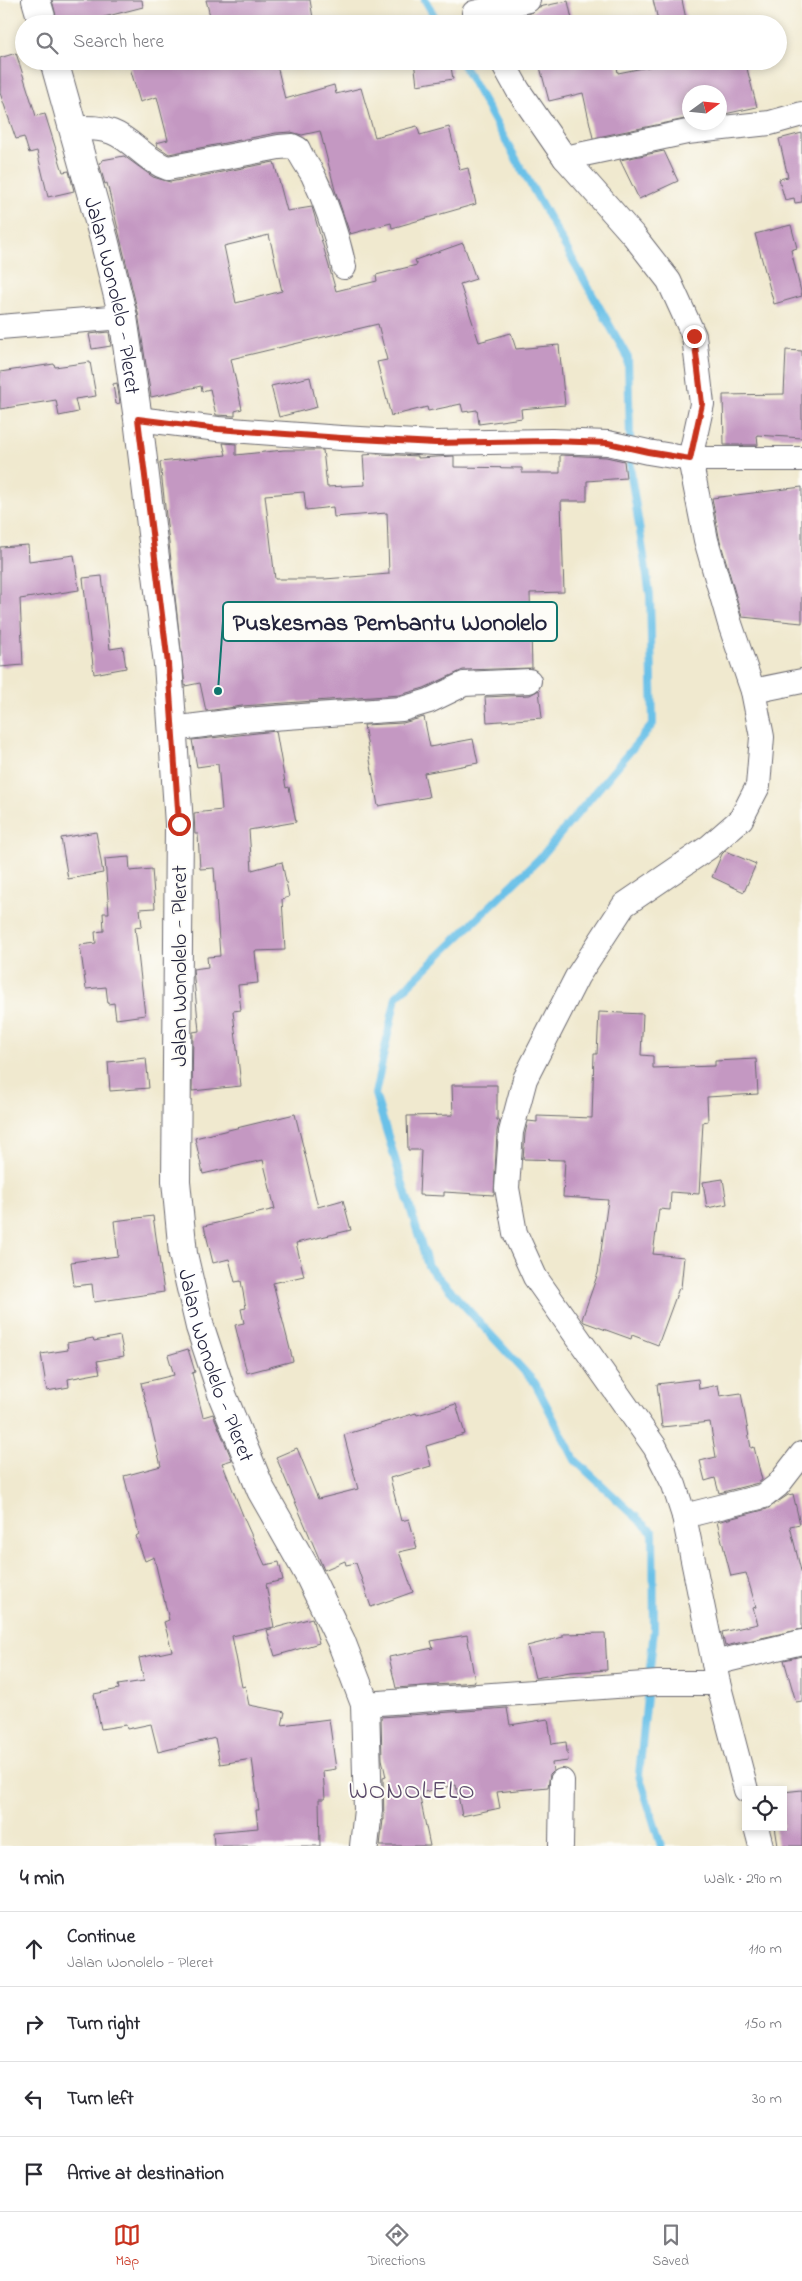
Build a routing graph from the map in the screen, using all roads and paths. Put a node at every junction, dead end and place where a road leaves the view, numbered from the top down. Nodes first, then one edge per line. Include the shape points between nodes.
1 (36, 0) edge
2 (528, 0) edge
3 (474, 12) edge
4 (40, 15) edge
5 (57, 70) edge
6 (507, 70) edge
7 (802, 114) edge
8 (73, 128) junction
9 (565, 158) junction
10 (344, 267) dead end
11 (122, 317) junction
12 (0, 327) edge
13 (138, 419) junction
14 (690, 459) junction
15 (802, 459) edge
16 (530, 680) dead end
17 (802, 681) edge
18 (753, 691) junction
19 (172, 729) junction
20 (802, 1454) edge
21 (684, 1516) junction
22 (802, 1642) edge
23 (716, 1673) junction
24 (365, 1704) junction
25 (562, 1781) dead end
26 (745, 1786) edge
27 (757, 1831) edge
28 (364, 1846) edge
29 (561, 1846) edge
30 (761, 1846) edge

1 - 4 main road
2 - 3 street
5 - 8 main road, Jalan Wonolelo - Pleret
6 - 9 street
7 - 9 street via 770,123 686,132
8 - 10 street via 113,132 158,165 168,168 279,147 298,149 326,204
8 - 11 main road, Jalan Wonolelo - Pleret
9 - 14 street via 669,281 694,336 702,404
11 - 12 street
11 - 13 main road, Jalan Wonolelo - Pleret
13 - 14 street via 218,429 435,443 608,443
13 - 19 main road, Jalan Wonolelo - Pleret via 168,664
14 - 15 street
14 - 18 street via 706,540
16 - 19 street via 464,684 430,701 402,709 243,720
17 - 18 street
18 - 21 street via 762,737 758,786 742,819 709,847 624,905 577,977 525,1079 510,1132 507,1188 519,1242 535,1277 655,1447 674,1485
19 - 24 main road, Jalan Wonolelo - Pleret via 179,824 176,1181 183,1254 200,1327 223,1397 261,1490 308,1573 341,1641
20 - 21 street via 778,1485 764,1496
21 - 23 street
22 - 23 street
23 - 24 street via 658,1683
23 - 26 street
24 - 28 main road, Jalan Wonolelo - Pleret via 368,1810
25 - 29 street
27 - 30 street

